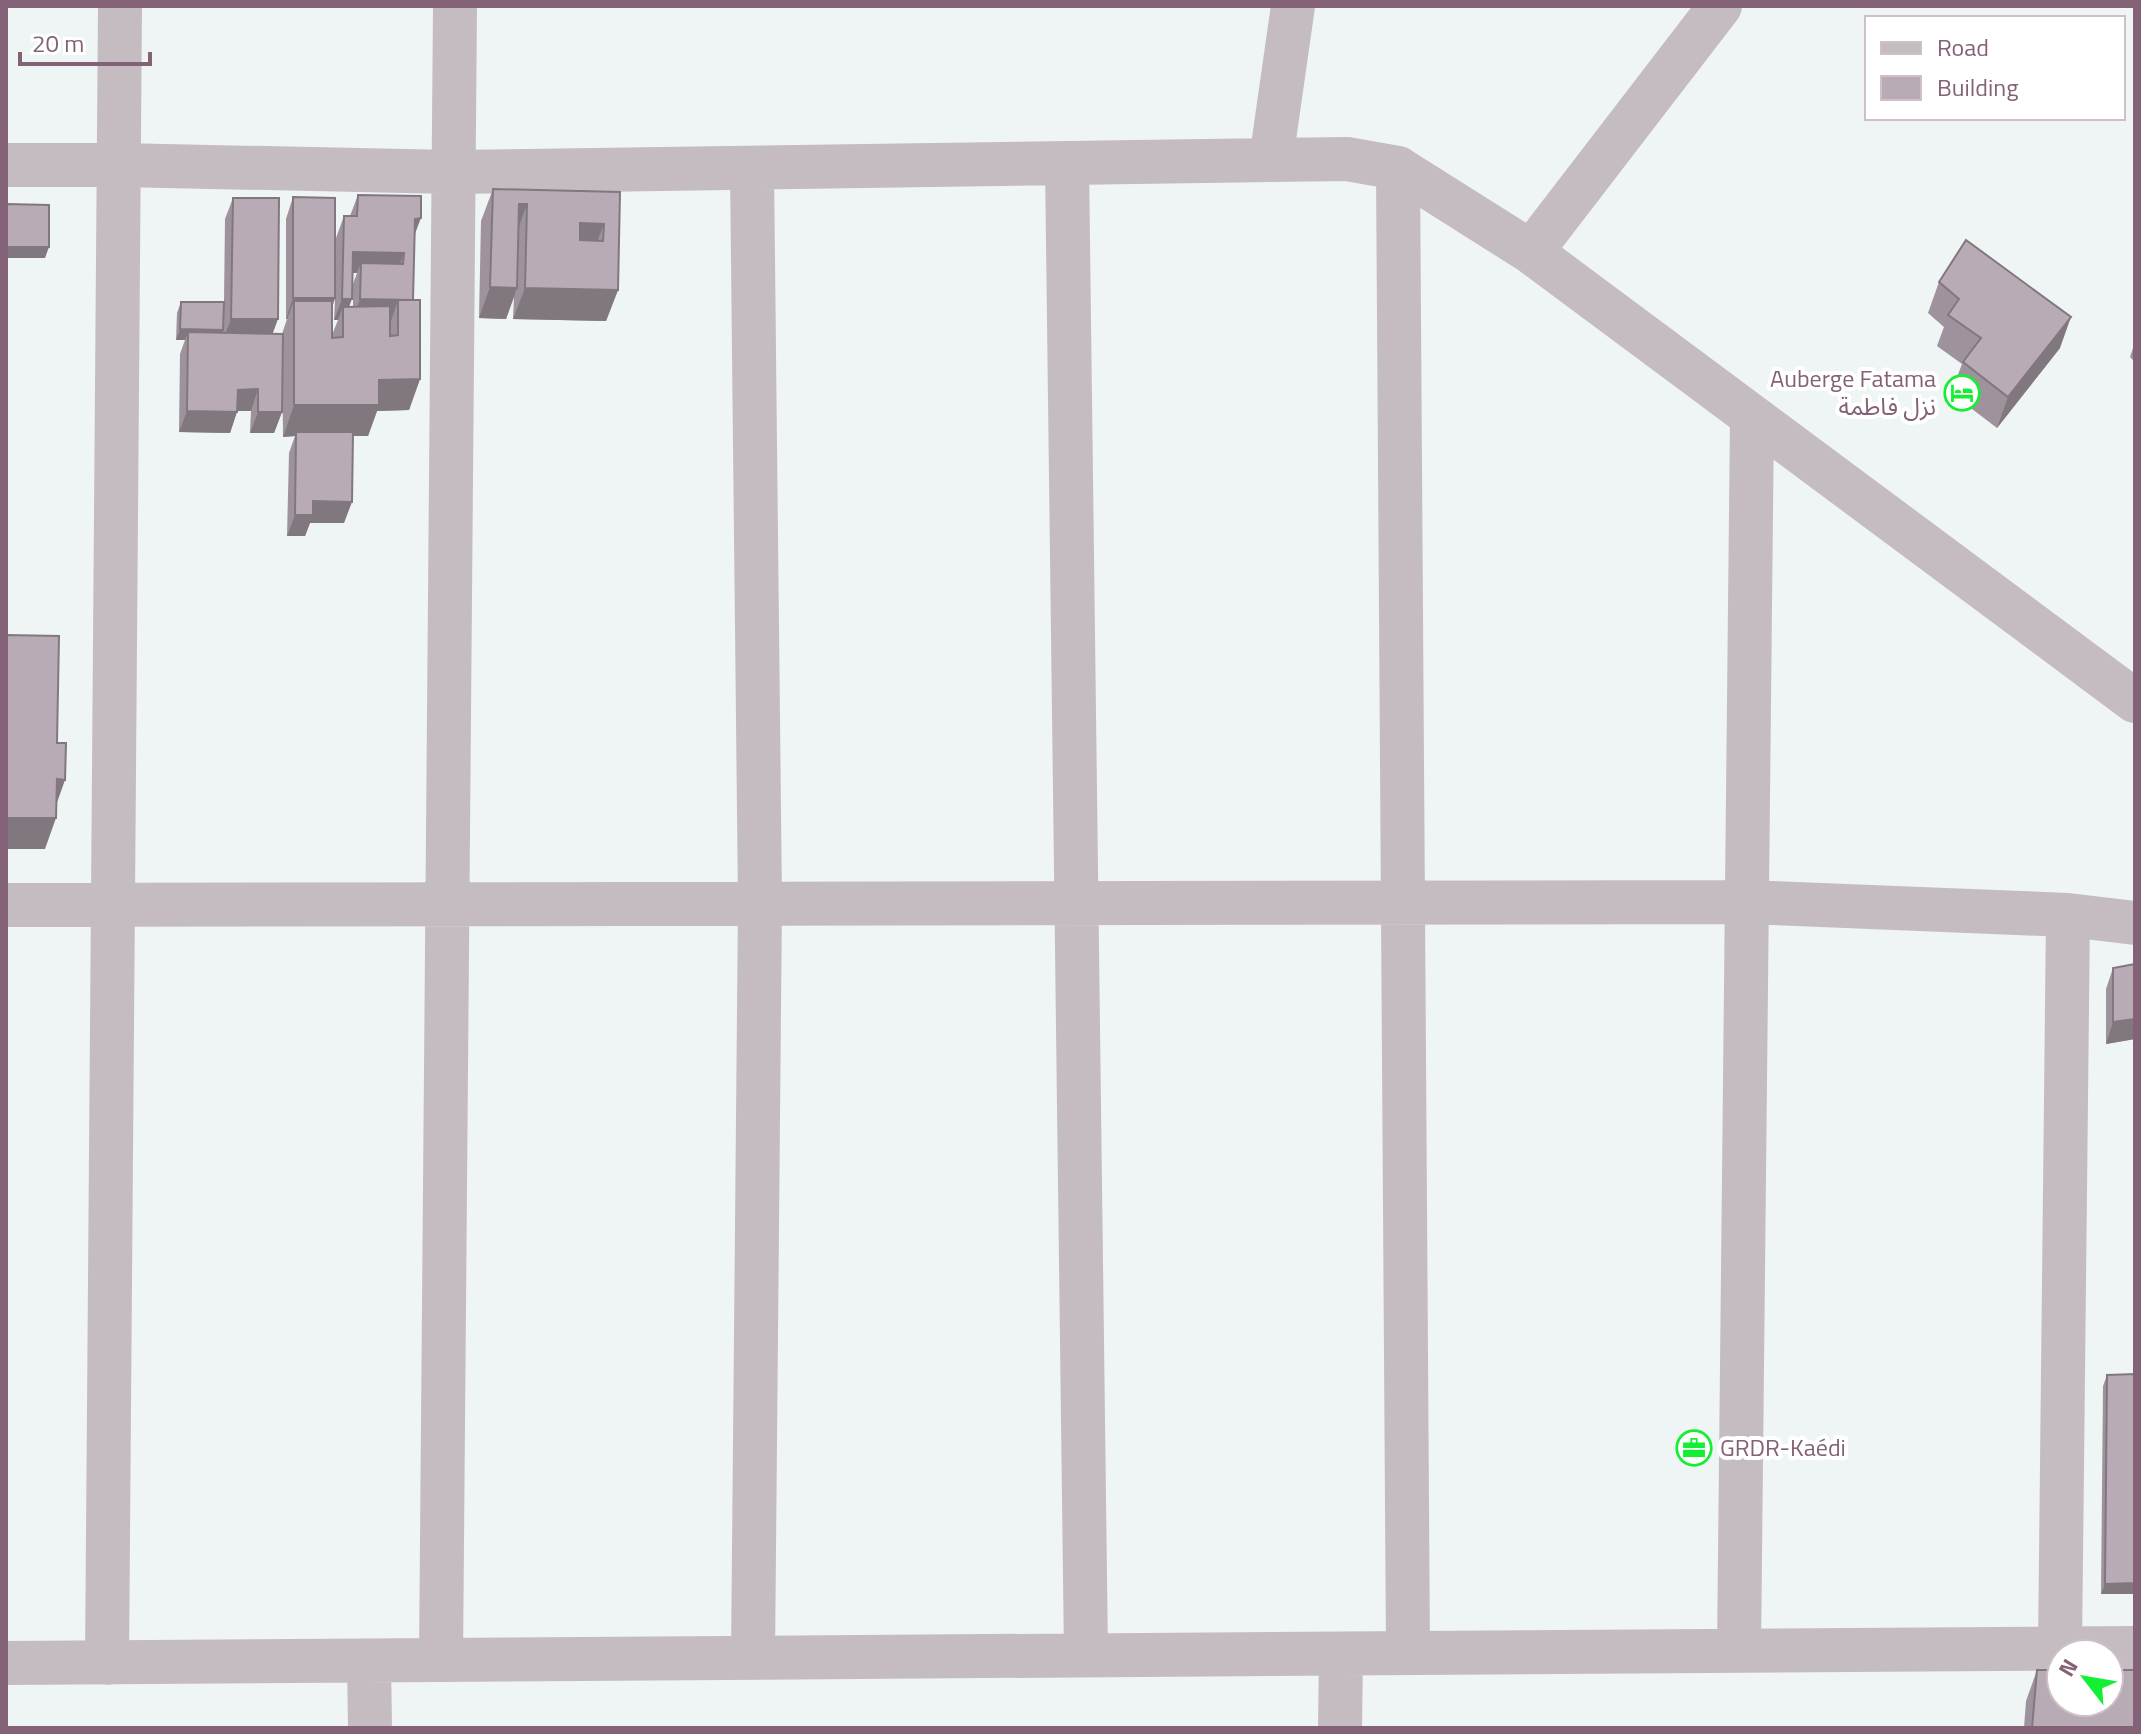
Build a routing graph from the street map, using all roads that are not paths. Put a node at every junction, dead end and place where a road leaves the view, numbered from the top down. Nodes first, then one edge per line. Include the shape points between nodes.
1 (120, 6) edge
2 (455, 6) edge
3 (1293, 6) edge
4 (1720, 6) edge
5 (1271, 160) junction
6 (1067, 163) junction
7 (6, 165) edge
8 (119, 165) junction
9 (752, 168) junction
10 (1398, 168) junction
11 (452, 172) junction
12 (1531, 252) junction
13 (1752, 417) junction
14 (2135, 701) edge
15 (1077, 902) junction
16 (1402, 902) junction
17 (1747, 902) junction
18 (760, 903) junction
19 (447, 904) junction
20 (6, 905) edge
21 (113, 905) junction
22 (2068, 915) junction
23 (2135, 923) edge
24 (2060, 1638) edge
25 (2045, 1648) edge
26 (1739, 1651) junction
27 (1408, 1653) junction
28 (1341, 1654) junction
29 (1086, 1655) junction
30 (753, 1658) junction
31 (441, 1660) junction
32 (369, 1661) junction
33 (6, 1663) edge
34 (107, 1663) junction
35 (370, 1728) edge
36 (1340, 1728) edge

1 - 8 street
2 - 11 street
3 - 5 street
4 - 12 street
5 - 6 street
5 - 10 street via 1347,159
6 - 9 street
6 - 15 street
7 - 8 street
8 - 11 street
8 - 21 street
9 - 11 street
9 - 18 street
10 - 12 street
10 - 16 street
11 - 19 street
12 - 13 street
13 - 14 street
13 - 17 street
15 - 16 street
15 - 18 street
15 - 29 street
16 - 17 street
16 - 27 street
17 - 22 street
17 - 26 street
18 - 19 street
18 - 30 street
19 - 21 street
19 - 31 street
20 - 21 street
21 - 34 street
22 - 23 street
22 - 24 street
25 - 26 street
26 - 27 street
27 - 28 street
28 - 29 street
28 - 36 street
29 - 30 street
30 - 31 street
31 - 32 street
32 - 34 street
32 - 35 street
33 - 34 street

